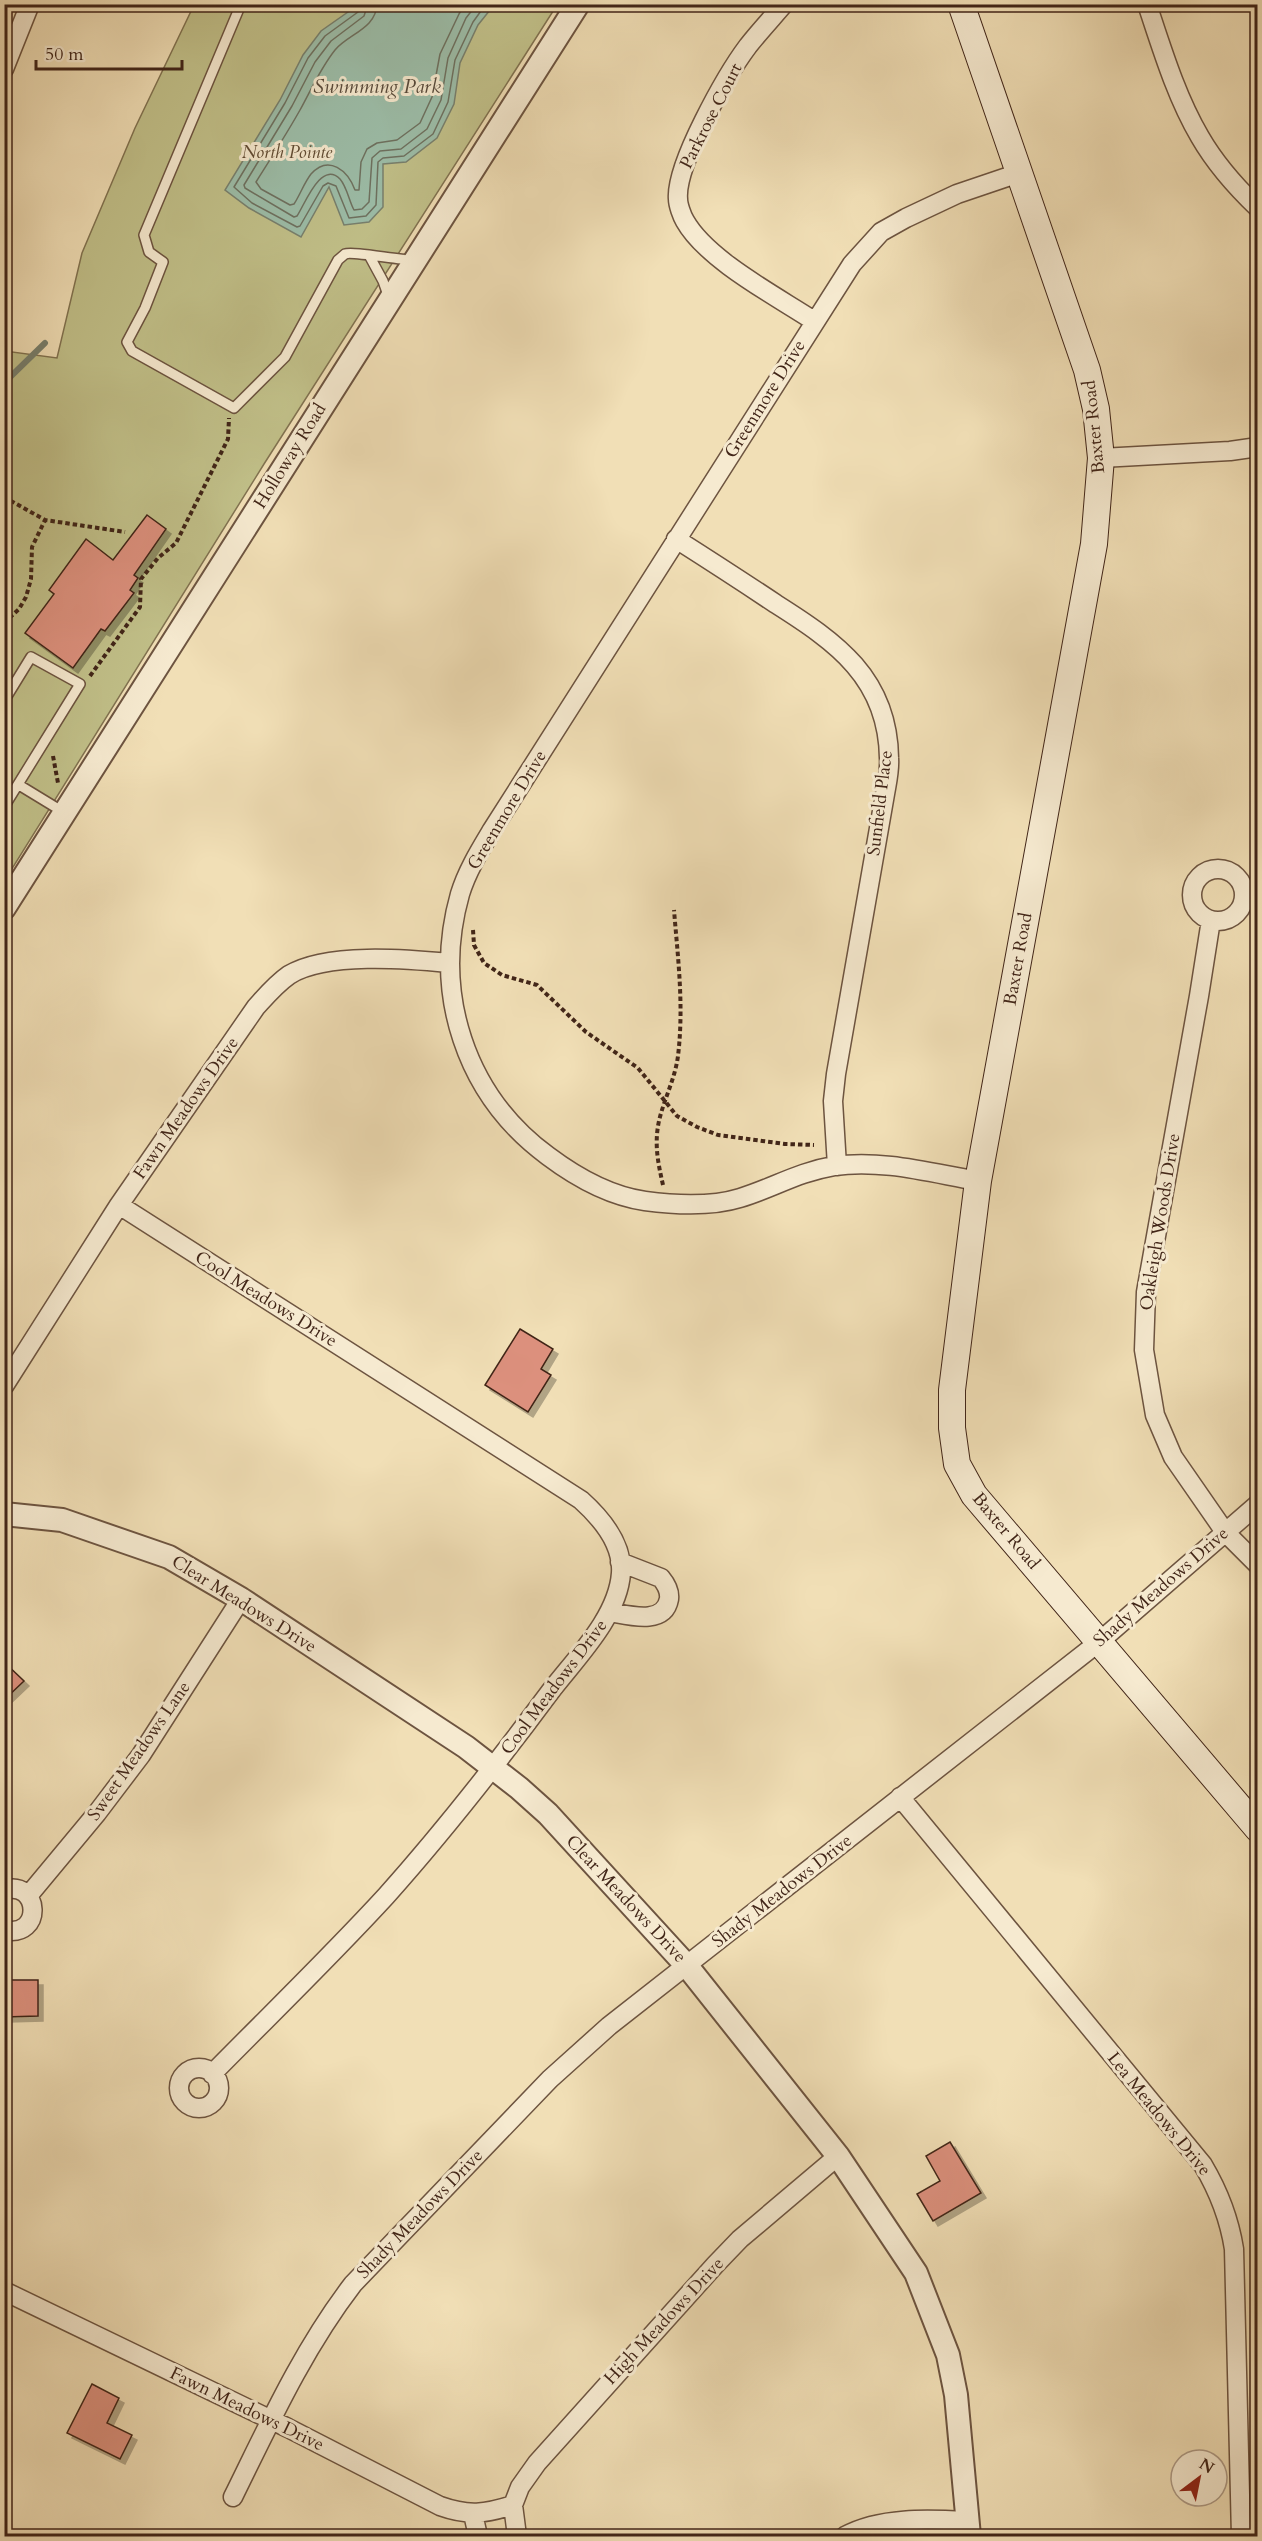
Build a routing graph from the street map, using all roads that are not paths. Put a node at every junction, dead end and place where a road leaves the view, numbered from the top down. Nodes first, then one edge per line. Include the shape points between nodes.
1 (30, 4) edge
2 (241, 4) edge
3 (578, 4) edge
4 (784, 4) edge
5 (961, 4) edge
6 (1147, 4) edge
7 (4, 69) edge
8 (1019, 173) junction
9 (1257, 208) edge
10 (370, 257) junction
11 (415, 260) junction
12 (389, 299) junction
13 (814, 321) junction
14 (1257, 447) edge
15 (1101, 458) junction
16 (676, 539) junction
17 (4, 700) edge
18 (19, 785) junction
19 (4, 807) edge
20 (64, 813) junction
21 (6, 902) edge
22 (1211, 920) dead end
23 (449, 963) junction
24 (837, 1166) junction
25 (978, 1181) junction
26 (119, 1205) junction
27 (4, 1386) edge
28 (1257, 1504) edge
29 (4, 1515) edge
30 (1225, 1532) junction
31 (620, 1562) junction
32 (1257, 1565) edge
33 (241, 1599) junction
34 (610, 1612) junction
35 (1099, 1642) junction
36 (494, 1767) junction
37 (900, 1797) junction
38 (1257, 1829) edge
39 (4, 1890) edge
40 (28, 1896) junction
41 (4, 1930) edge
42 (687, 1966) junction
43 (212, 2074) dead end
44 (838, 2156) junction
45 (4, 2291) edge
46 (271, 2420) junction
47 (232, 2497) dead end
48 (513, 2505) junction
49 (472, 2514) junction
50 (968, 2529) edge
51 (478, 2536) edge
52 (517, 2536) edge
53 (845, 2536) edge
54 (1241, 2536) edge

1 - 7 street
2 - 10 lane via 144,235 149,252 163,262 127,342 132,351 234,408 285,357 338,260 357,252
3 - 11 street, Holloway Road
4 - 13 street, Parkrose Court via 724,84 689,153 678,199 684,220 712,254
5 - 8 main road, Baxter Road
6 - 9 street via 1172,78 1200,137 1237,188
8 - 13 street, Greenmore Drive via 957,194 881,232 852,264
8 - 15 main road, Baxter Road via 1088,370
10 - 11 lane
10 - 12 lane
11 - 12 street, Holloway Road
12 - 20 street, Holloway Road
13 - 16 street, Greenmore Drive
14 - 15 street
15 - 25 main road, Baxter Road via 1094,544
16 - 23 street, Greenmore Drive via 472,864 460,894
16 - 24 street, Sunfield Place via 825,635 860,671 882,713 890,759 836,1074 833,1101
17 - 18 lane via 31,657 80,684
18 - 19 lane
18 - 20 lane
20 - 21 street, Holloway Road
22 - 30 street, Oakleigh Woods Drive via 1146,1292 1144,1350 1155,1416 1173,1456
23 - 24 street, Greenmore Drive via 457,1027 480,1084 533,1145 559,1165 613,1194 645,1201 709,1203 739,1198 805,1172
23 - 26 street, Fawn Meadows Drive via 350,959 312,966 290,975 256,1007
24 - 25 street, Greenmore Drive via 887,1165
25 - 35 main road, Baxter Road via 952,1390 957,1464 974,1495
26 - 27 street, Fawn Meadows Drive
26 - 31 street, Cool Meadows Drive via 581,1500 609,1530
28 - 30 street, Shady Meadows Drive
29 - 33 street, Clear Meadows Drive via 62,1520 169,1557
30 - 32 street, Oakleigh Woods Drive
30 - 35 street, Shady Meadows Drive
31 - 34 street, Cool Meadows Drive via 621,1574
31 - 34 street via 661,1578 669,1598 664,1610 650,1617
33 - 36 street, Clear Meadows Drive
33 - 40 street, Sweet Meadows Lane via 141,1755
34 - 36 street, Cool Meadows Drive
35 - 37 street, Shady Meadows Drive
35 - 38 main road, Baxter Road
36 - 42 street, Clear Meadows Drive via 548,1814
36 - 43 street, Cool Meadows Drive via 385,1897
37 - 42 street, Shady Meadows Drive
37 - 54 street, Lea Meadows Drive via 1203,2165 1218,2189 1234,2249
39 - 40 street via 16,1889
40 - 41 street via 33,1905 31,1920 14,1932
42 - 44 street, Clear Meadows Drive
42 - 46 street, Shady Meadows Drive via 609,2026 550,2079 352,2284 312,2342
44 - 48 street, High Meadows Drive via 715,2265 543,2455 520,2487
44 - 50 street, Clear Meadows Drive via 916,2273 948,2355 958,2406
45 - 46 street, Fawn Meadows Drive
46 - 47 street, Shady Meadows Drive
46 - 49 street, Fawn Meadows Drive via 440,2506
48 - 49 street, Fawn Meadows Drive
48 - 52 street
49 - 51 street
50 - 53 street via 938,2520 878,2524

